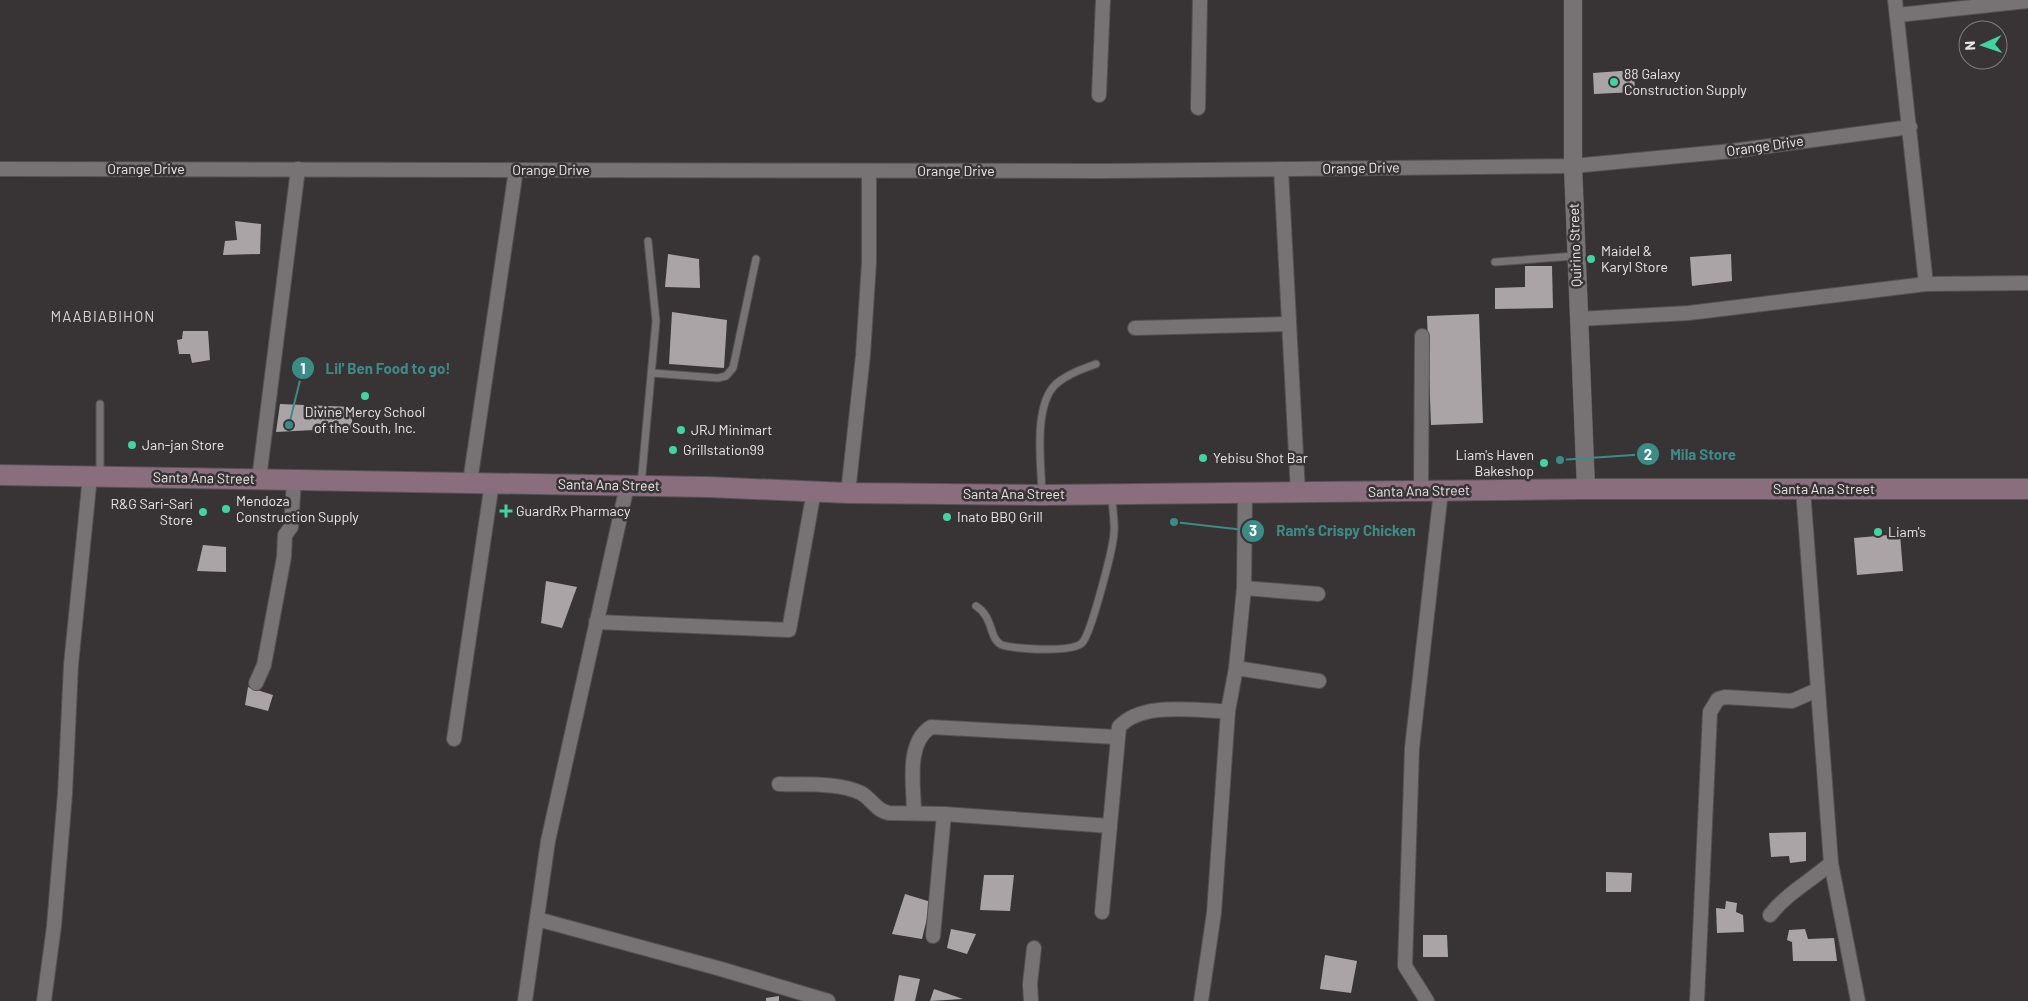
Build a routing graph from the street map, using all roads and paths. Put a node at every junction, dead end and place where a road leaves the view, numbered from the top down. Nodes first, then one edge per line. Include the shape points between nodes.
1 (1103, 0) edge
2 (1200, 0) edge
3 (1573, 0) edge
4 (1895, 0) edge
5 (2028, 1) edge
6 (1898, 15) junction
7 (1099, 95) dead end
8 (1198, 108) dead end
9 (1910, 127) junction
10 (1573, 166) junction
11 (0, 169) edge
12 (298, 169) junction
13 (1281, 169) junction
14 (516, 170) junction
15 (869, 171) junction
16 (648, 241) dead end
17 (1575, 256) junction
18 (756, 259) dead end
19 (1495, 262) dead end
20 (2028, 282) edge
21 (1926, 284) junction
22 (1578, 319) junction
23 (1289, 324) junction
24 (1135, 328) dead end
25 (1422, 336) dead end
26 (1096, 364) dead end
27 (652, 373) junction
28 (100, 404) dead end
29 (0, 475) edge
30 (95, 476) junction
31 (260, 479) junction
32 (294, 480) junction
33 (470, 482) junction
34 (492, 483) junction
35 (634, 486) junction
36 (2028, 488) edge
37 (1586, 489) junction
38 (1803, 489) junction
39 (814, 491) junction
40 (1421, 491) junction
41 (1441, 491) junction
42 (848, 493) junction
43 (1298, 493) junction
44 (1112, 494) junction
45 (1245, 494) junction
46 (1042, 495) junction
47 (1244, 588) junction
48 (1318, 594) dead end
49 (976, 606) dead end
50 (596, 622) junction
51 (1236, 668) junction
52 (1319, 681) dead end
53 (256, 683) dead end
54 (1816, 690) junction
55 (1228, 711) junction
56 (1116, 737) junction
57 (454, 739) dead end
58 (779, 784) dead end
59 (914, 814) junction
60 (944, 814) junction
61 (1110, 826) junction
62 (1831, 863) junction
63 (1102, 912) dead end
64 (1770, 915) dead end
65 (537, 919) junction
66 (934, 936) dead end
67 (1034, 948) dead end
68 (44, 1001) edge
69 (525, 1001) edge
70 (828, 1001) edge
71 (1031, 1001) edge
72 (1201, 1001) edge
73 (1427, 1001) edge
74 (1697, 1001) edge
75 (1858, 1001) edge

1 - 7 street
2 - 8 street
3 - 10 street, Quirino Street
4 - 6 street
5 - 6 street
6 - 9 street
9 - 10 street, Orange Drive via 1732,151
9 - 21 street
10 - 13 street, Orange Drive
10 - 17 street, Quirino Street
11 - 12 street, Orange Drive
12 - 14 street, Orange Drive
12 - 31 street
13 - 15 street, Orange Drive
13 - 23 street
14 - 15 street, Orange Drive
14 - 33 street
15 - 42 street via 869,262 863,355
16 - 27 lane via 656,321
17 - 19 lane
17 - 22 street, Quirino Street
18 - 27 lane via 733,368 726,376
20 - 21 street
21 - 22 street via 1689,313
22 - 37 street, Quirino Street
23 - 24 street
23 - 43 street
25 - 40 street
26 - 46 lane via 1068,375 1054,386 1045,403 1040,446
27 - 35 lane
28 - 30 lane
29 - 30 main road, Santa Ana Street
30 - 31 main road, Santa Ana Street
30 - 68 street via 71,664 65,794
31 - 32 main road, Santa Ana Street
32 - 33 main road, Santa Ana Street
32 - 53 street via 291,527 285,535 284,557 264,665
33 - 34 main road, Santa Ana Street
34 - 35 main road, Santa Ana Street
34 - 57 street
35 - 39 main road, Santa Ana Street
35 - 50 street
36 - 38 main road, Santa Ana Street
37 - 38 main road, Santa Ana Street
37 - 41 main road, Santa Ana Street
38 - 54 street
39 - 42 main road, Santa Ana Street
39 - 50 street via 789,630
40 - 41 main road, Santa Ana Street
40 - 43 main road, Santa Ana Street
41 - 73 street via 1412,748 1405,966
42 - 46 main road, Santa Ana Street
43 - 45 main road, Santa Ana Street
44 - 45 main road, Santa Ana Street
44 - 46 main road, Santa Ana Street
44 - 49 lane via 1114,533 1098,603 1088,635 1081,644 1070,649 1000,644 994,638 985,611
45 - 47 street
47 - 48 street
47 - 51 street
50 - 65 street via 548,841
51 - 52 street
51 - 55 street
54 - 62 street
54 - 74 street via 1792,701 1726,697 1718,699 1710,712
55 - 56 street via 1146,711 1126,719
55 - 72 street via 1214,913
56 - 59 street via 930,727 917,742 914,758
56 - 61 street
58 - 59 street via 846,789 861,793 882,812
59 - 60 street
60 - 61 street
60 - 66 street
61 - 63 street
62 - 64 street via 1809,883 1787,895
62 - 75 street
65 - 69 street
65 - 70 street via 721,968
67 - 71 street

